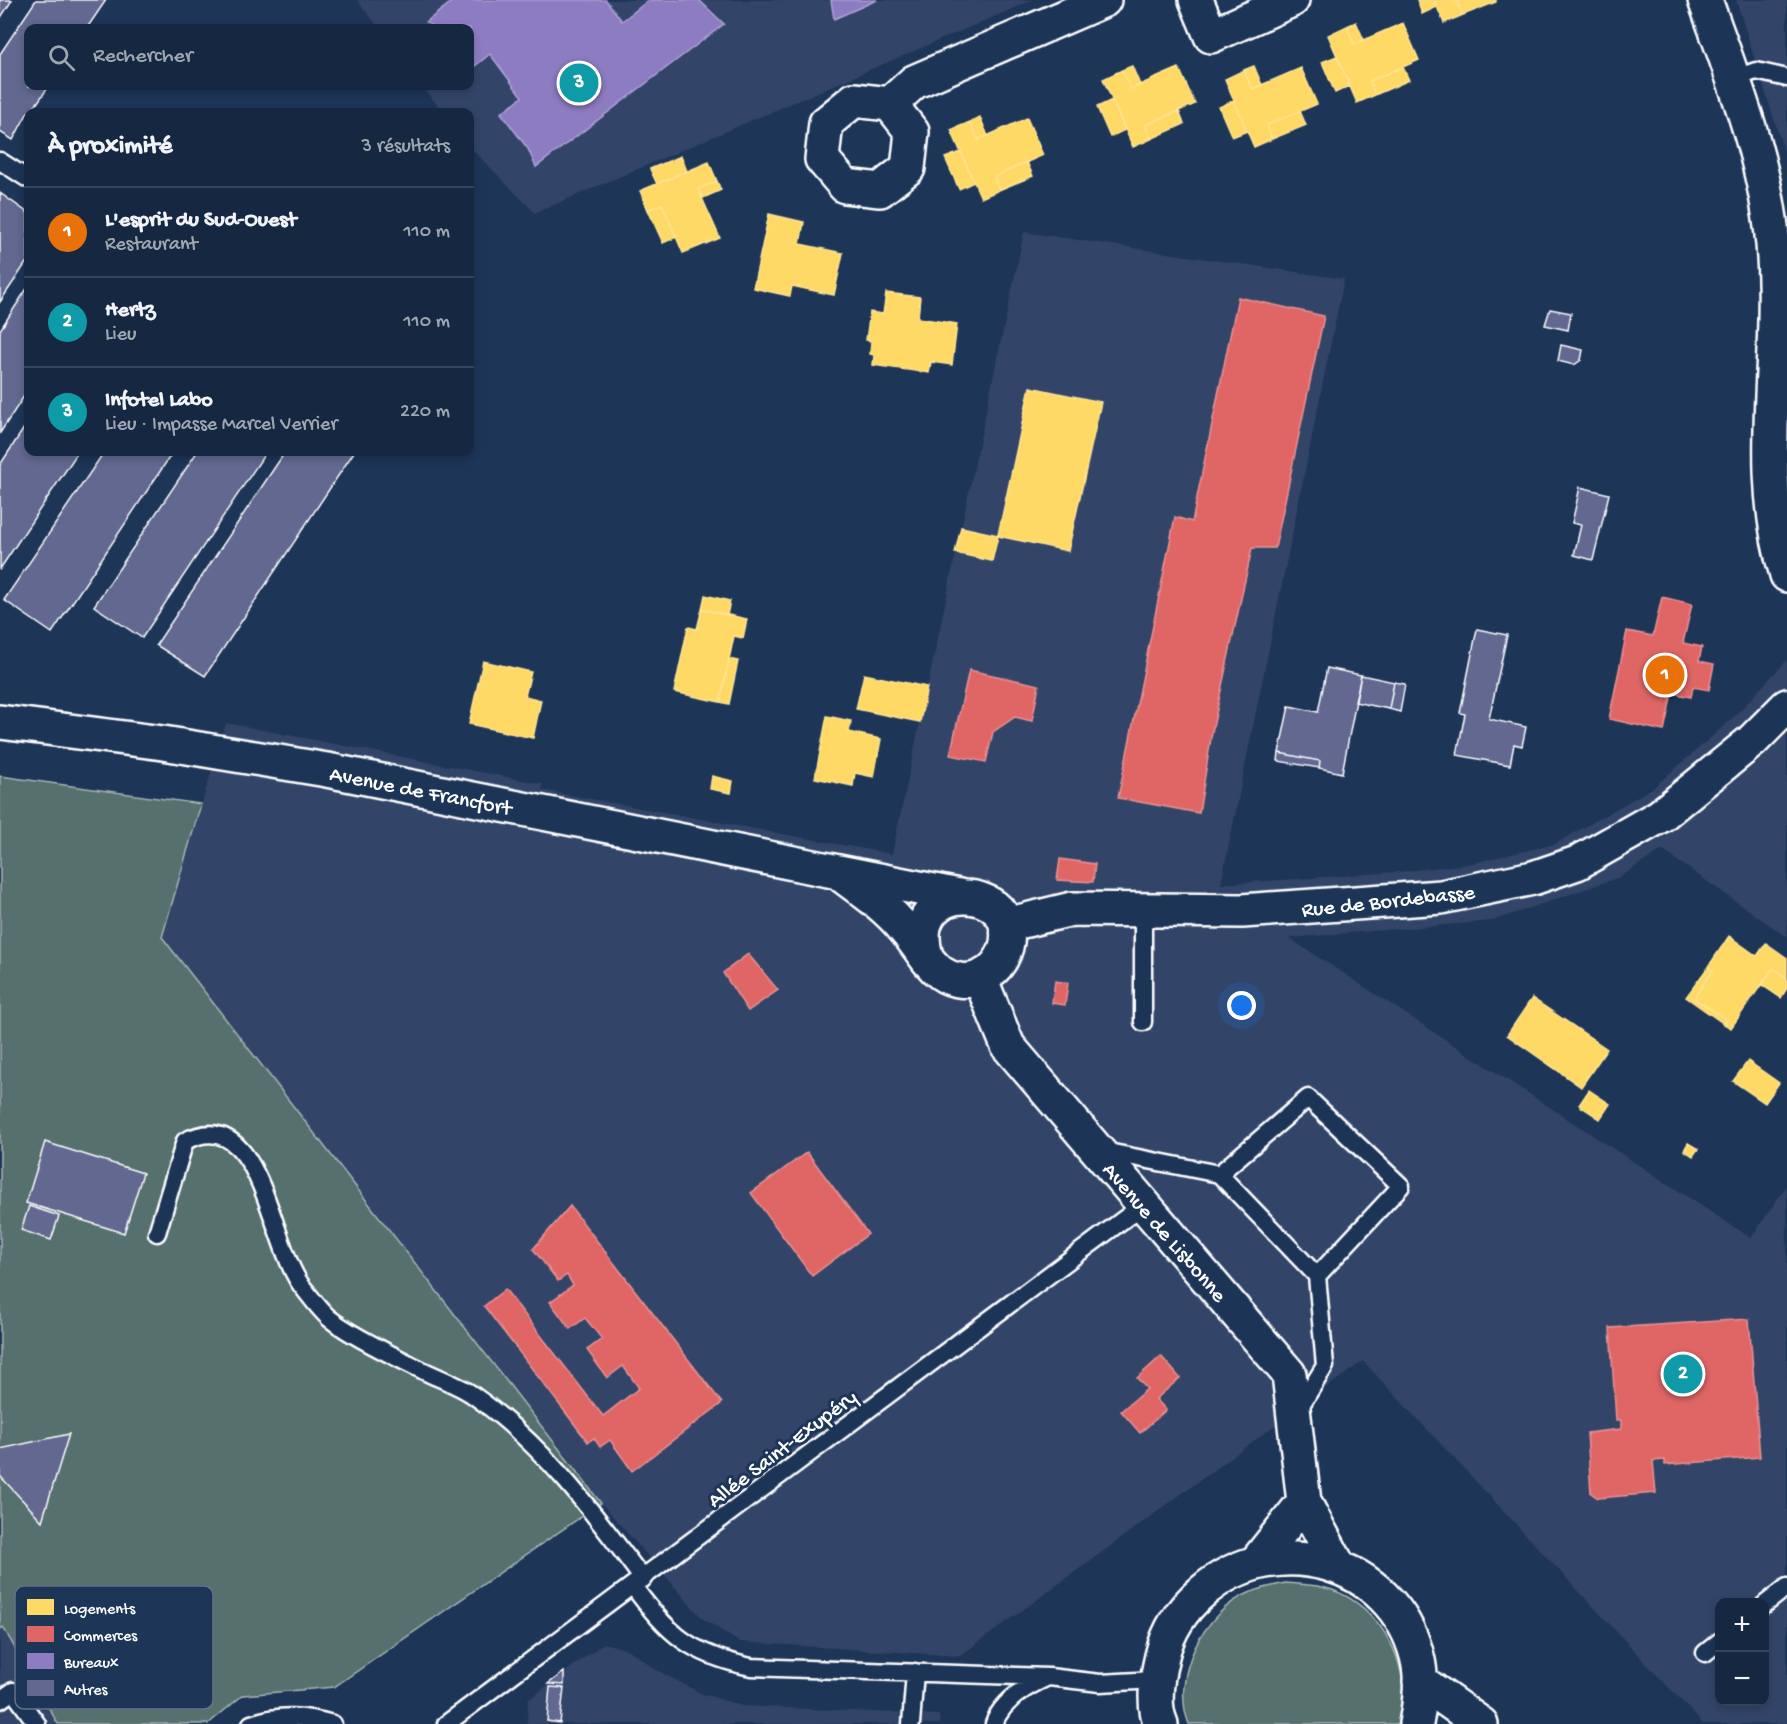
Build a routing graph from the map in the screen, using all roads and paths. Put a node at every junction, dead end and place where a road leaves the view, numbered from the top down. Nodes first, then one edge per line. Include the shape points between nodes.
1 (1104, 0) edge
2 (1196, 0) edge
3 (1292, 0) edge
4 (1705, 0) edge
5 (1787, 78) edge
6 (1733, 79) junction
7 (890, 104) dead end
8 (0, 161) edge
9 (24, 176) edge
10 (1787, 574) edge
11 (1787, 706) edge
12 (0, 722) edge
13 (838, 873) junction
14 (959, 896) junction
15 (1143, 911) junction
16 (1006, 925) junction
17 (926, 956) junction
18 (980, 978) junction
19 (1143, 1022) dead end
20 (1096, 1150) junction
21 (1220, 1174) junction
22 (1143, 1205) junction
23 (157, 1233) dead end
24 (1317, 1276) junction
25 (1294, 1417) junction
26 (1304, 1502) junction
27 (1257, 1561) junction
28 (1339, 1567) junction
29 (638, 1582) junction
30 (1787, 1587) edge
31 (1769, 1601) edge
32 (1715, 1644) edge
33 (1705, 1653) dead end
34 (915, 1672) junction
35 (1049, 1677) junction
36 (1156, 1680) junction
37 (1420, 1681) junction
38 (15, 1694) edge
39 (0, 1700) edge
40 (26, 1709) edge
41 (37, 1724) edge
42 (251, 1724) edge
43 (333, 1724) edge
44 (446, 1724) edge
45 (911, 1724) edge
46 (994, 1724) edge
47 (1161, 1724) edge
48 (1416, 1724) edge
49 (1481, 1724) edge

1 - 7 street via 914,82
2 - 3 street via 1211,36
4 - 6 street
5 - 6 lane via 1756,72
6 - 10 street via 1768,206 1774,258 1771,498 1776,540
8 - 9 lane
11 - 15 street, Rue de Bordebasse via 1752,741 1660,816 1577,863 1533,878 1441,897 1242,911
12 - 13 street, Avenue de Francfort via 327,770
13 - 14 street, Avenue de Francfort
13 - 17 street, Avenue de Francfort via 874,898 905,928
14 - 16 street via 977,897 993,905
14 - 17 street via 936,907 927,917 923,930
15 - 16 street, Rue de Bordebasse via 1072,909
15 - 19 lane
16 - 18 street via 1004,957
17 - 18 street via 938,970 955,979
18 - 20 street, Avenue de Lisbonne via 1008,1046
20 - 21 lane
20 - 22 street, Avenue de Lisbonne
21 - 24 lane
21 - 24 lane via 1308,1098 1401,1186
22 - 25 street, Avenue de Lisbonne via 1289,1374
22 - 29 lane, Allée Saint-Exupéry
23 - 29 lane via 185,1141 201,1134 215,1134 236,1143 252,1162 282,1249 300,1285 329,1318 472,1395 526,1439 590,1508
24 - 25 lane via 1325,1366
25 - 26 street, Avenue de Lisbonne
26 - 27 street
26 - 28 street, Avenue de Lisbonne
27 - 28 street via 1299,1557
27 - 36 street via 1219,1577 1187,1604 1166,1640
28 - 37 street via 1374,1588 1401,1618 1417,1656
29 - 34 lane via 669,1632 722,1661 751,1667
29 - 44 lane, Allée Saint-Exupéry
30 - 31 lane
32 - 33 lane
34 - 35 lane
34 - 45 lane
35 - 36 lane via 1100,1683
35 - 46 lane via 1017,1695
36 - 47 street
37 - 48 street
37 - 49 street
38 - 39 lane via 13,1691
40 - 41 lane
42 - 43 lane via 282,1716

